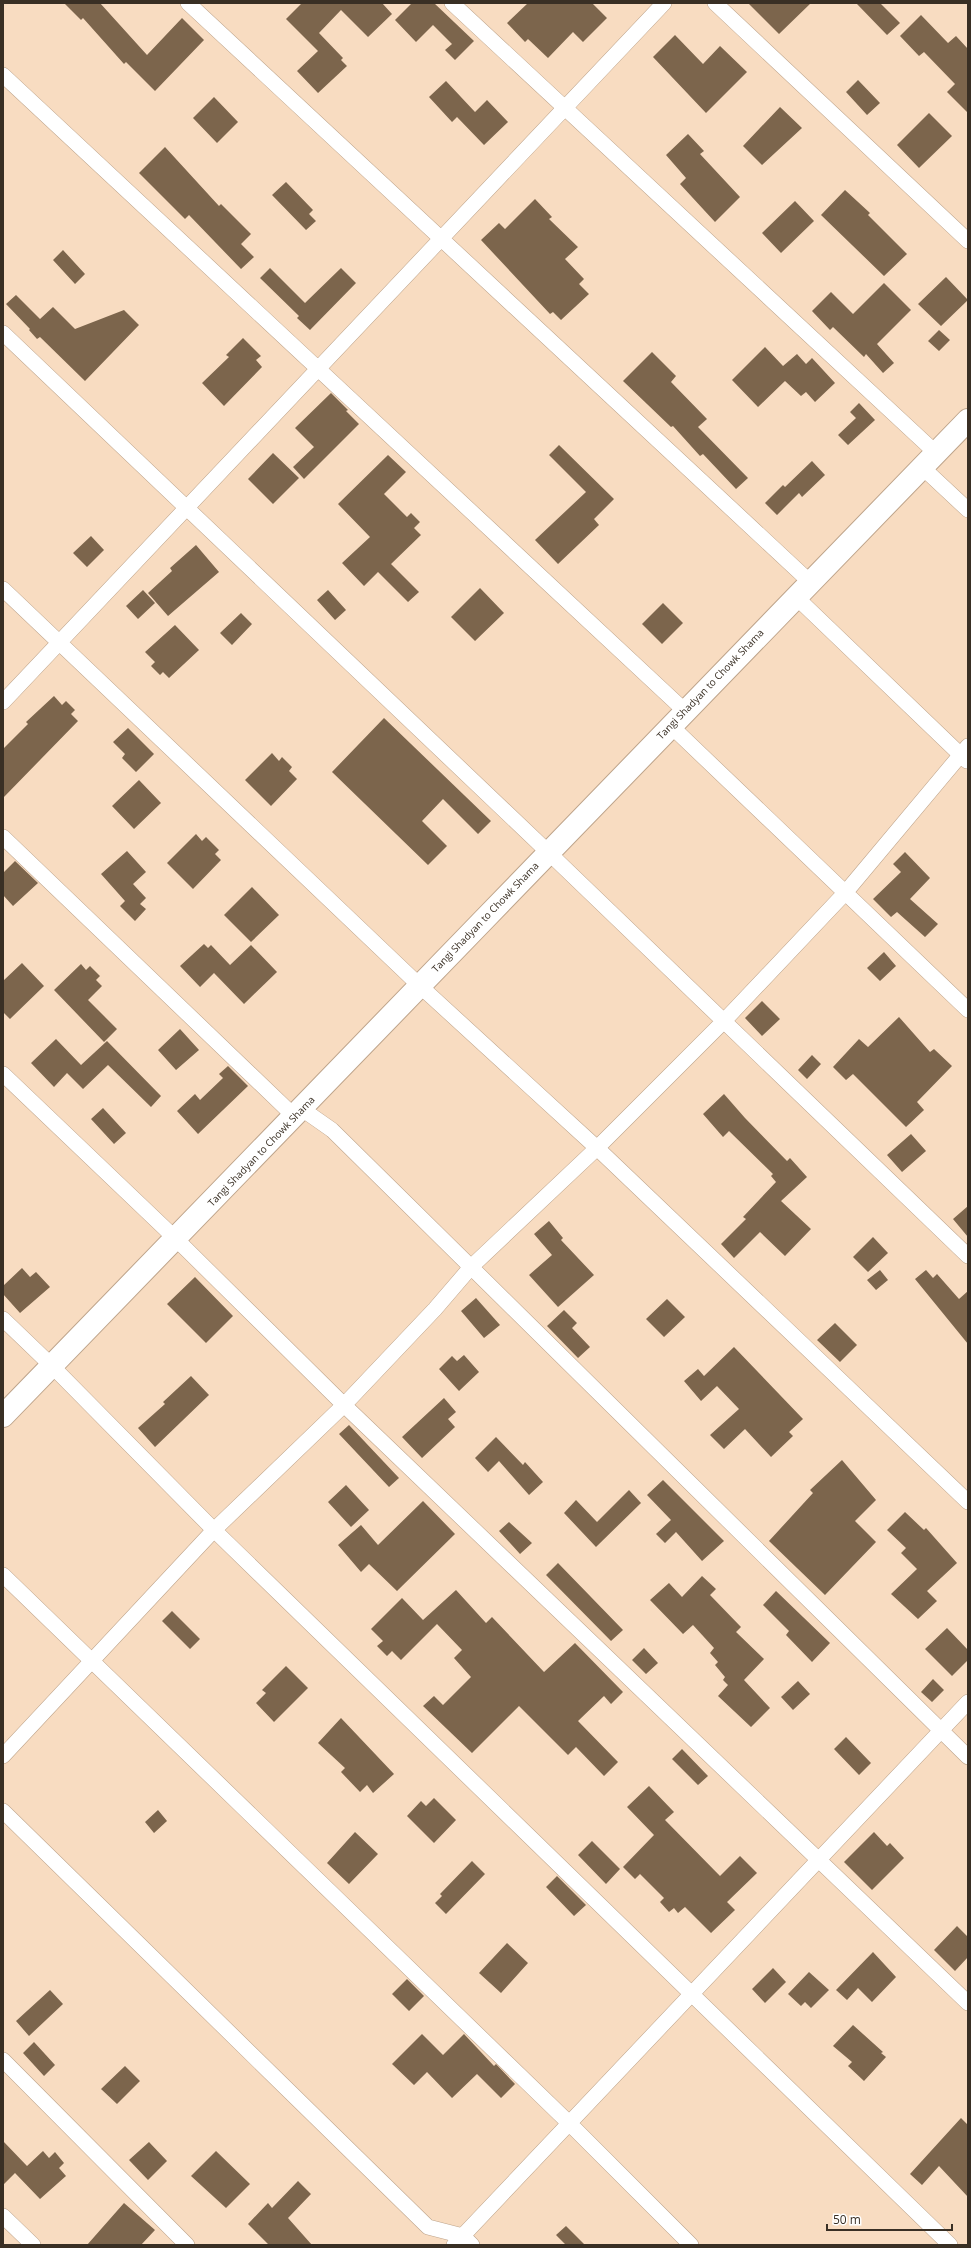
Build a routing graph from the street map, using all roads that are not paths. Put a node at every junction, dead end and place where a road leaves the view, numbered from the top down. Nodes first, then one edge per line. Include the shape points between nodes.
1 (188, 3) edge
2 (452, 3) edge
3 (664, 3) edge
4 (715, 3) edge
5 (3, 75) edge
6 (565, 108) junction
7 (441, 239) junction
8 (968, 241) edge
9 (3, 333) edge
10 (318, 369) junction
11 (968, 420) edge
12 (929, 460) junction
13 (186, 508) junction
14 (968, 510) edge
15 (3, 589) edge
16 (803, 589) junction
17 (59, 642) junction
18 (3, 702) edge
19 (678, 718) junction
20 (966, 754) edge
21 (3, 837) edge
22 (548, 852) junction
23 (845, 894) junction
24 (419, 985) junction
25 (968, 1010) edge
26 (724, 1021) junction
27 (3, 1074) edge
28 (298, 1113) junction
29 (597, 1148) junction
30 (176, 1239) junction
31 (968, 1256) edge
32 (471, 1267) junction
33 (3, 1319) edge
34 (52, 1366) junction
35 (344, 1405) junction
36 (3, 1416) edge
37 (968, 1502) edge
38 (214, 1530) junction
39 (3, 1575) edge
40 (92, 1661) junction
41 (968, 1702) edge
42 (941, 1731) junction
43 (3, 1756) edge
44 (968, 1757) edge
45 (3, 1810) edge
46 (818, 1860) junction
47 (692, 1993) junction
48 (968, 2004) edge
49 (3, 2060) edge
50 (569, 2123) junction
51 (3, 2216) edge
52 (463, 2242) edge
53 (33, 2245) edge
54 (187, 2245) edge
55 (691, 2245) edge
56 (950, 2245) edge

1 - 7 street
2 - 6 street
3 - 6 street
4 - 8 street
5 - 10 street
6 - 7 street
6 - 12 street
7 - 10 street
7 - 16 street
9 - 13 street
10 - 13 street
10 - 19 street
11 - 12 main road, Tangi Shadyan to Chowk Shama
12 - 14 street
12 - 16 main road, Tangi Shadyan to Chowk Shama
13 - 17 street
13 - 22 street
15 - 17 street
16 - 19 main road, Tangi Shadyan to Chowk Shama
16 - 20 street
17 - 18 street
17 - 24 street
19 - 22 main road, Tangi Shadyan to Chowk Shama
19 - 23 street
20 - 23 street
21 - 28 street
22 - 24 main road, Tangi Shadyan to Chowk Shama
22 - 26 street
23 - 25 street
23 - 26 street
24 - 28 main road, Tangi Shadyan to Chowk Shama
24 - 29 street
26 - 29 street
26 - 31 street
27 - 30 street
28 - 30 main road, Tangi Shadyan to Chowk Shama
28 - 32 street via 332,1130
29 - 32 street
29 - 37 street
30 - 34 main road, Tangi Shadyan to Chowk Shama
30 - 35 street
32 - 35 street
32 - 42 street
33 - 34 street
34 - 36 main road, Tangi Shadyan to Chowk Shama
34 - 38 street
35 - 38 street
35 - 46 street
38 - 40 street
38 - 47 street
39 - 40 street
40 - 43 street
40 - 50 street
41 - 42 street
42 - 44 street
42 - 46 street
45 - 52 street via 428,2227
46 - 47 street
46 - 48 street
47 - 50 street
47 - 56 street
49 - 54 street
50 - 52 street
50 - 55 street
51 - 53 street

